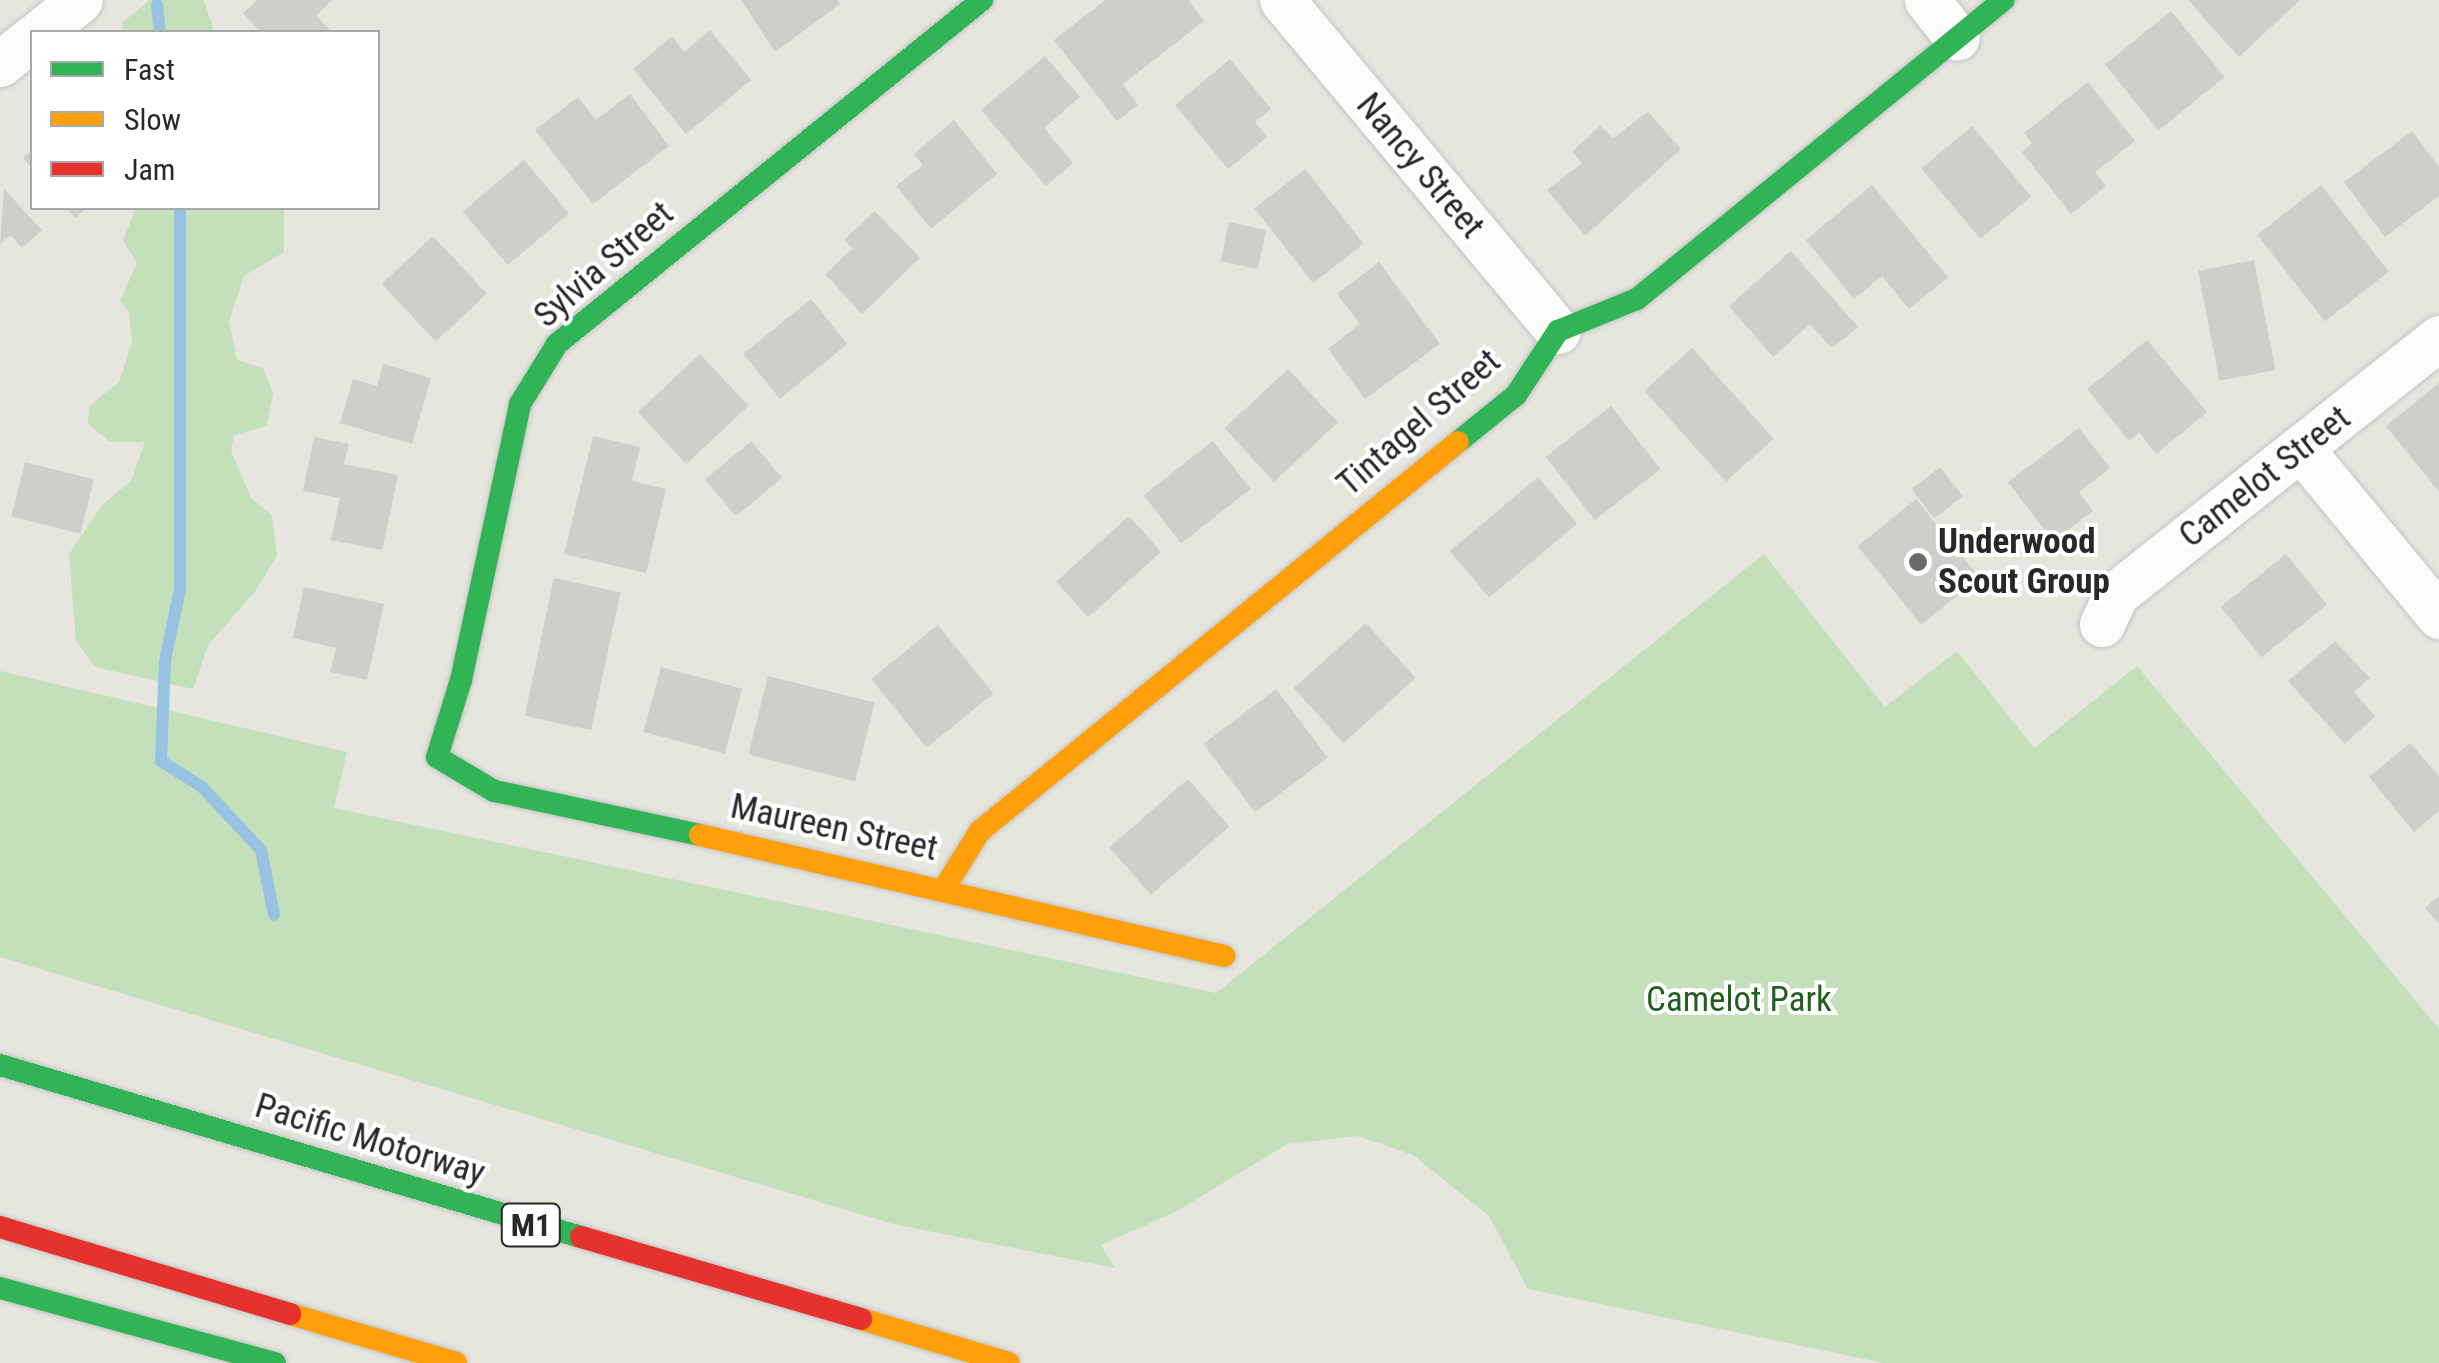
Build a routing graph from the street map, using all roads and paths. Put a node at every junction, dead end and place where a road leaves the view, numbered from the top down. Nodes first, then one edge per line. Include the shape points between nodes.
1 (80, 0) edge
2 (982, 0) edge
3 (1282, 0) edge
4 (1927, 0) edge
5 (2004, 0) edge
6 (42, 30) edge
7 (1958, 38) junction
8 (30, 40) edge
9 (0, 64) edge
10 (1558, 332) junction
11 (2439, 338) edge
12 (2301, 449) junction
13 (2439, 616) edge
14 (2102, 624) dead end
15 (436, 757) joint
16 (945, 887) junction
17 (1224, 956) dead end
18 (0, 1065) edge
19 (0, 1227) edge
20 (0, 1288) edge
21 (274, 1363) edge
22 (456, 1363) edge
23 (1009, 1363) edge

1 - 6 street
2 - 15 main road, Sylvia Street via 557,344 520,404 461,680
3 - 10 street, Nancy Street
4 - 7 street
5 - 7 main road
7 - 10 main road via 1637,299
8 - 9 street
10 - 16 main road, Tintagel Street via 1516,395 980,831
11 - 12 street, Camelot Street
12 - 13 street
12 - 14 street, Camelot Street via 2116,594
15 - 16 main road, Maureen Street via 494,792
16 - 17 main road, Maureen Street
18 - 23 main road, Pacific Motorway / M1
19 - 22 main road
20 - 21 main road

